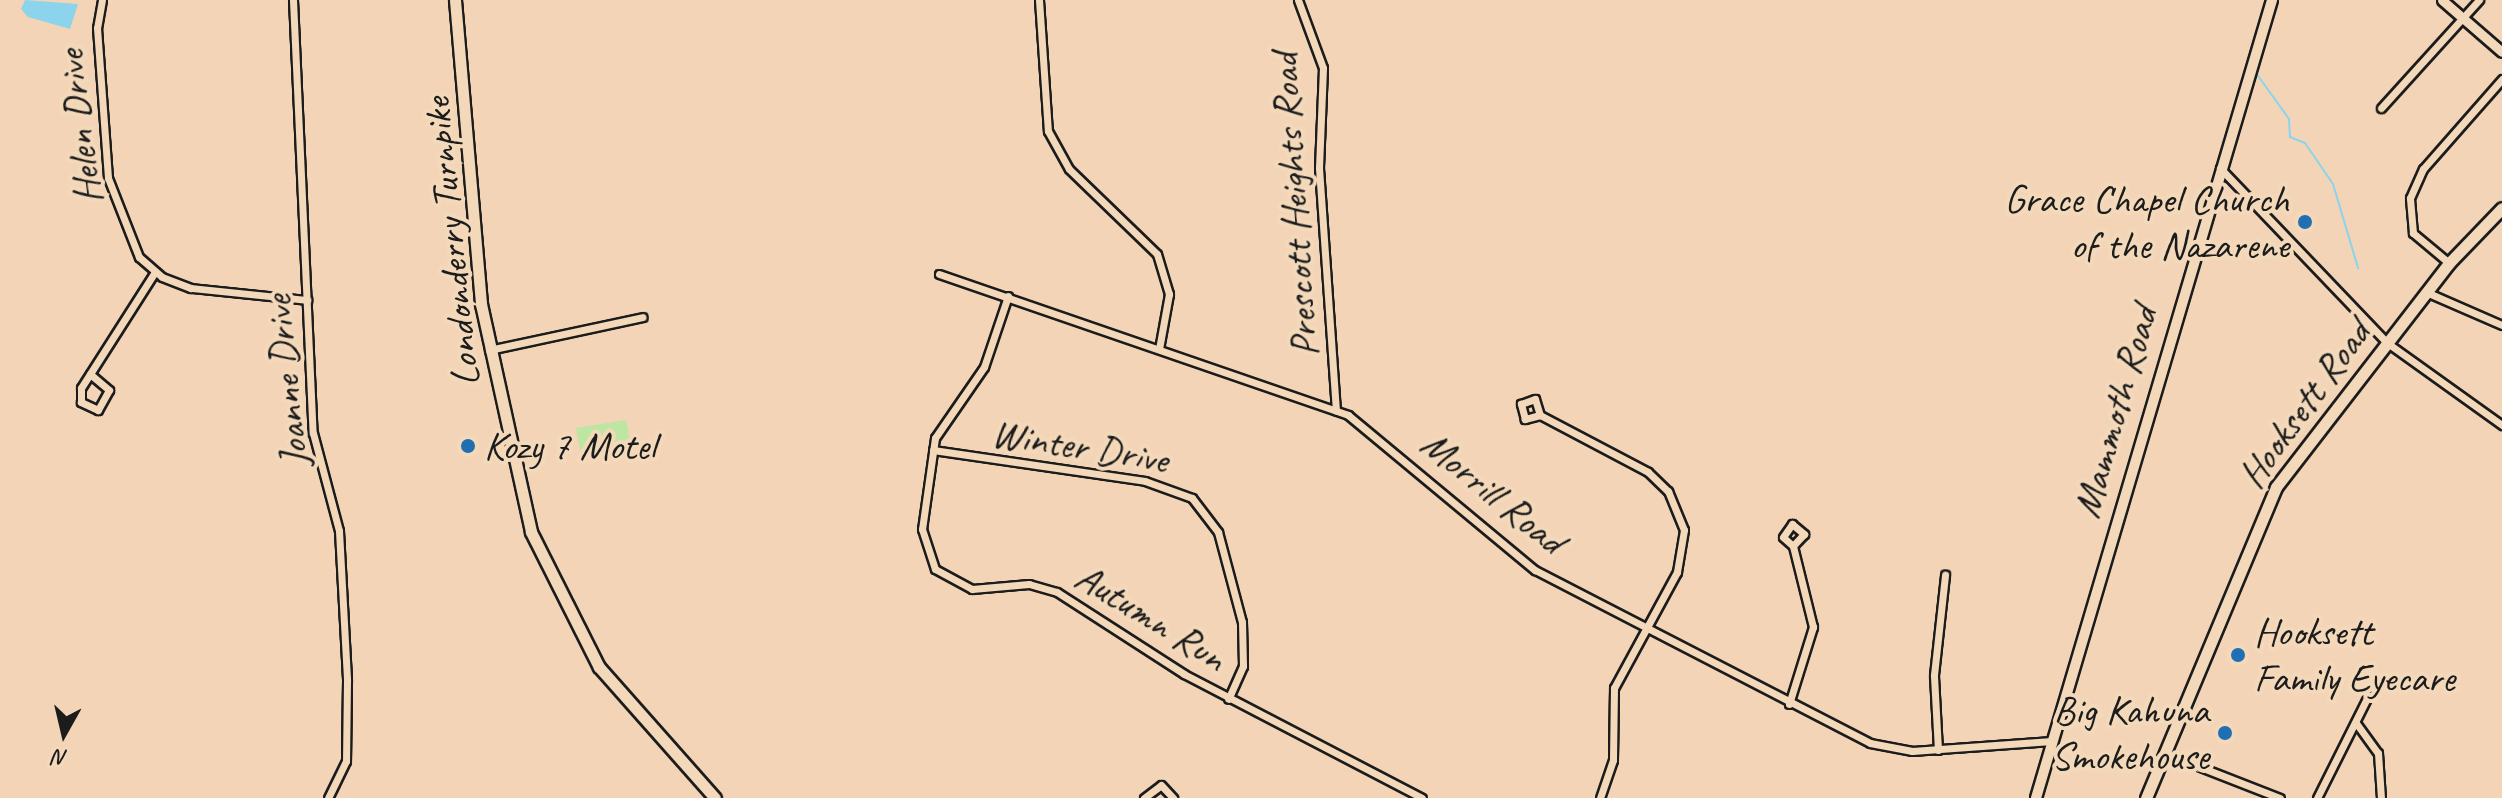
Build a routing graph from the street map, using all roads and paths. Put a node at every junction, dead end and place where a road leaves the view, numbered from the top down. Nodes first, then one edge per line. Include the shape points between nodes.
1 (102, 0) edge
2 (293, 0) edge
3 (455, 0) edge
4 (1039, 0) edge
5 (1298, 0) edge
6 (2272, 0) edge
7 (2442, 0) edge
8 (2479, 0) edge
9 (2463, 18) junction
10 (2502, 52) edge
11 (2502, 79) edge
12 (2381, 108) dead end
13 (2220, 168) junction
14 (2502, 208) edge
15 (2449, 263) junction
16 (155, 272) junction
17 (939, 274) dead end
18 (2426, 292) junction
19 (1008, 296) junction
20 (307, 300) junction
21 (643, 317) dead end
22 (2502, 325) edge
23 (2386, 342) junction
24 (1159, 349) junction
25 (489, 350) junction
26 (90, 374) junction
27 (1336, 410) junction
28 (1540, 415) dead end
29 (2502, 425) edge
30 (933, 450) junction
31 (1793, 546) dead end
32 (1945, 575) dead end
33 (1645, 628) junction
34 (2368, 696) dead end
35 (1228, 699) junction
36 (1789, 704) junction
37 (2356, 723) junction
38 (2052, 741) junction
39 (1938, 750) junction
40 (2167, 754) junction
41 (328, 798) edge
42 (715, 798) edge
43 (1144, 798) edge
44 (1173, 798) edge
45 (1422, 798) edge
46 (1600, 798) edge
47 (2036, 798) edge
48 (2146, 798) edge
49 (2280, 798) edge
50 (2317, 798) edge
51 (2381, 798) edge

1 - 16 street, Helen Drive via 97,28 110,192 131,245
2 - 20 street, Joanne Drive
3 - 25 main road, Londonderry Turnpike
4 - 24 street via 1048,131 1069,169 1157,254 1169,294
5 - 27 street, Prescott Heights Road via 1323,68 1319,168
6 - 13 main road, Mammoth Road
7 - 9 street
8 - 9 street
9 - 10 street
9 - 12 street
11 - 15 street via 2423,169 2410,198 2413,233
13 - 23 street
13 - 38 main road, Mammoth Road
14 - 15 main road, Hooksett Road
15 - 18 main road, Hooksett Road
16 - 20 street, Helen Drive via 191,288
16 - 26 street
17 - 19 street, Morrill Road
18 - 22 street
18 - 23 main road, Hooksett Road
19 - 24 street, Morrill Road
19 - 30 street, Autumn Run via 984,367 940,425
20 - 41 street, Joanne Drive via 313,433 340,538 347,681 346,761
21 - 25 street
23 - 29 street
23 - 40 main road, Hooksett Road via 2276,487
24 - 27 street, Morrill Road
25 - 42 main road, Londonderry Turnpike via 531,532 563,606 611,682
26 - 26 street via 79,397 98,410 109,390
27 - 33 street, Morrill Road via 1371,430 1511,554
28 - 33 street via 1648,472 1675,504 1682,558
30 - 35 street, Autumn Run via 923,543 946,578 972,589 1044,586
30 - 35 street, Winter Drive via 1145,481 1192,498 1218,532 1242,622 1243,666
31 - 36 street via 1813,627
32 - 39 street via 1934,675
33 - 36 street, Morrill Road
33 - 46 street via 1614,688 1613,760
34 - 37 street
35 - 45 street, Autumn Run
36 - 39 street, Morrill Road via 1870,743
37 - 50 street
37 - 51 street via 2378,753
38 - 39 street, Morrill Road
38 - 47 main road, Mammoth Road
40 - 48 main road, Hooksett Road
40 - 49 street
43 - 44 street via 1156,785

